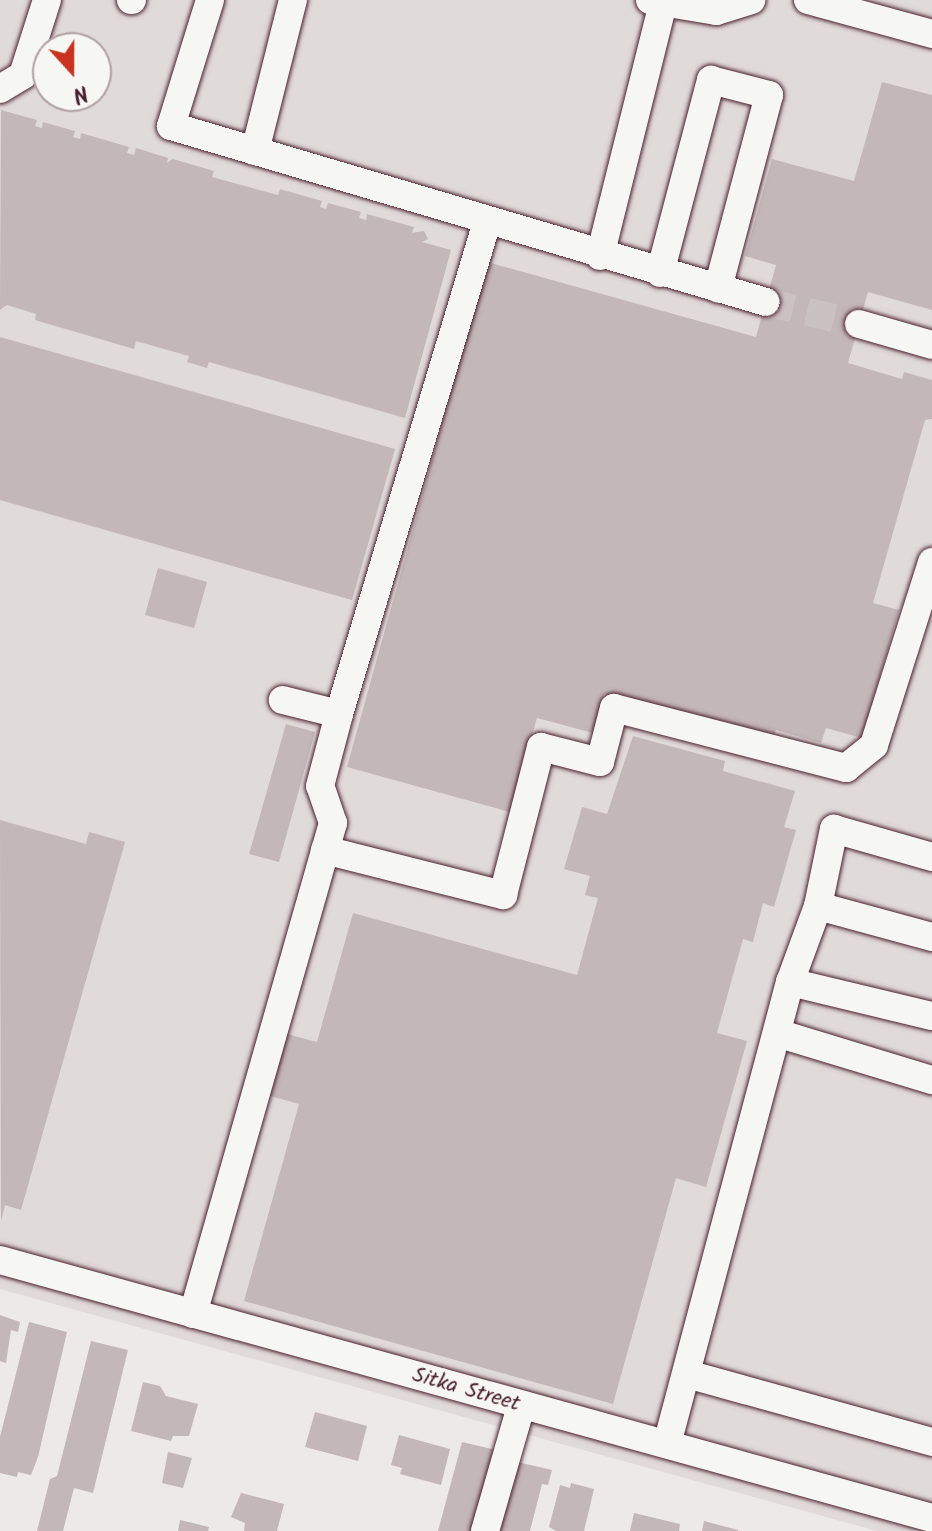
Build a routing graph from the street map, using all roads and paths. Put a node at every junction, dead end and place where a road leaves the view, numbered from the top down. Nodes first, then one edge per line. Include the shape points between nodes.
1 (47, 0) edge
2 (210, 0) edge
3 (293, 0) edge
4 (751, 0) edge
5 (808, 0) edge
6 (657, 2) edge
7 (932, 34) edge
8 (0, 89) edge
9 (255, 151) junction
10 (487, 222) junction
11 (600, 256) junction
12 (660, 273) junction
13 (718, 288) junction
14 (766, 302) tunnel mouth
15 (859, 324) tunnel mouth
16 (932, 345) edge
17 (932, 562) edge
18 (283, 700) dead end
19 (339, 714) junction
20 (325, 850) junction
21 (932, 857) edge
22 (818, 906) junction
23 (932, 937) edge
24 (790, 982) junction
25 (932, 1016) edge
26 (777, 1033) junction
27 (932, 1080) edge
28 (0, 1260) edge
29 (193, 1314) junction
30 (687, 1374) junction
31 (521, 1406) junction
32 (932, 1442) edge
33 (667, 1444) junction
34 (918, 1520) edge
35 (485, 1531) edge

1 - 8 street via 23,75
2 - 9 street via 171,126
3 - 9 street
4 - 6 street via 716,11
5 - 7 street
6 - 11 street
9 - 10 street
10 - 11 street
10 - 19 street
11 - 12 street
12 - 13 street
12 - 13 street via 711,80 769,95
13 - 14 street
15 - 16 street
17 - 20 street via 874,745 846,768 614,708 600,762 541,747 503,895
18 - 19 street
19 - 20 street via 320,786 333,823
20 - 29 street
21 - 22 street via 834,829
22 - 23 street
22 - 24 street
24 - 25 street
24 - 26 street
26 - 27 street
26 - 30 street
28 - 29 street, Sitka Street
29 - 31 street, Sitka Street
30 - 32 street
30 - 33 street
31 - 33 street, Sitka Street
31 - 35 street
33 - 34 street, Sitka Street

